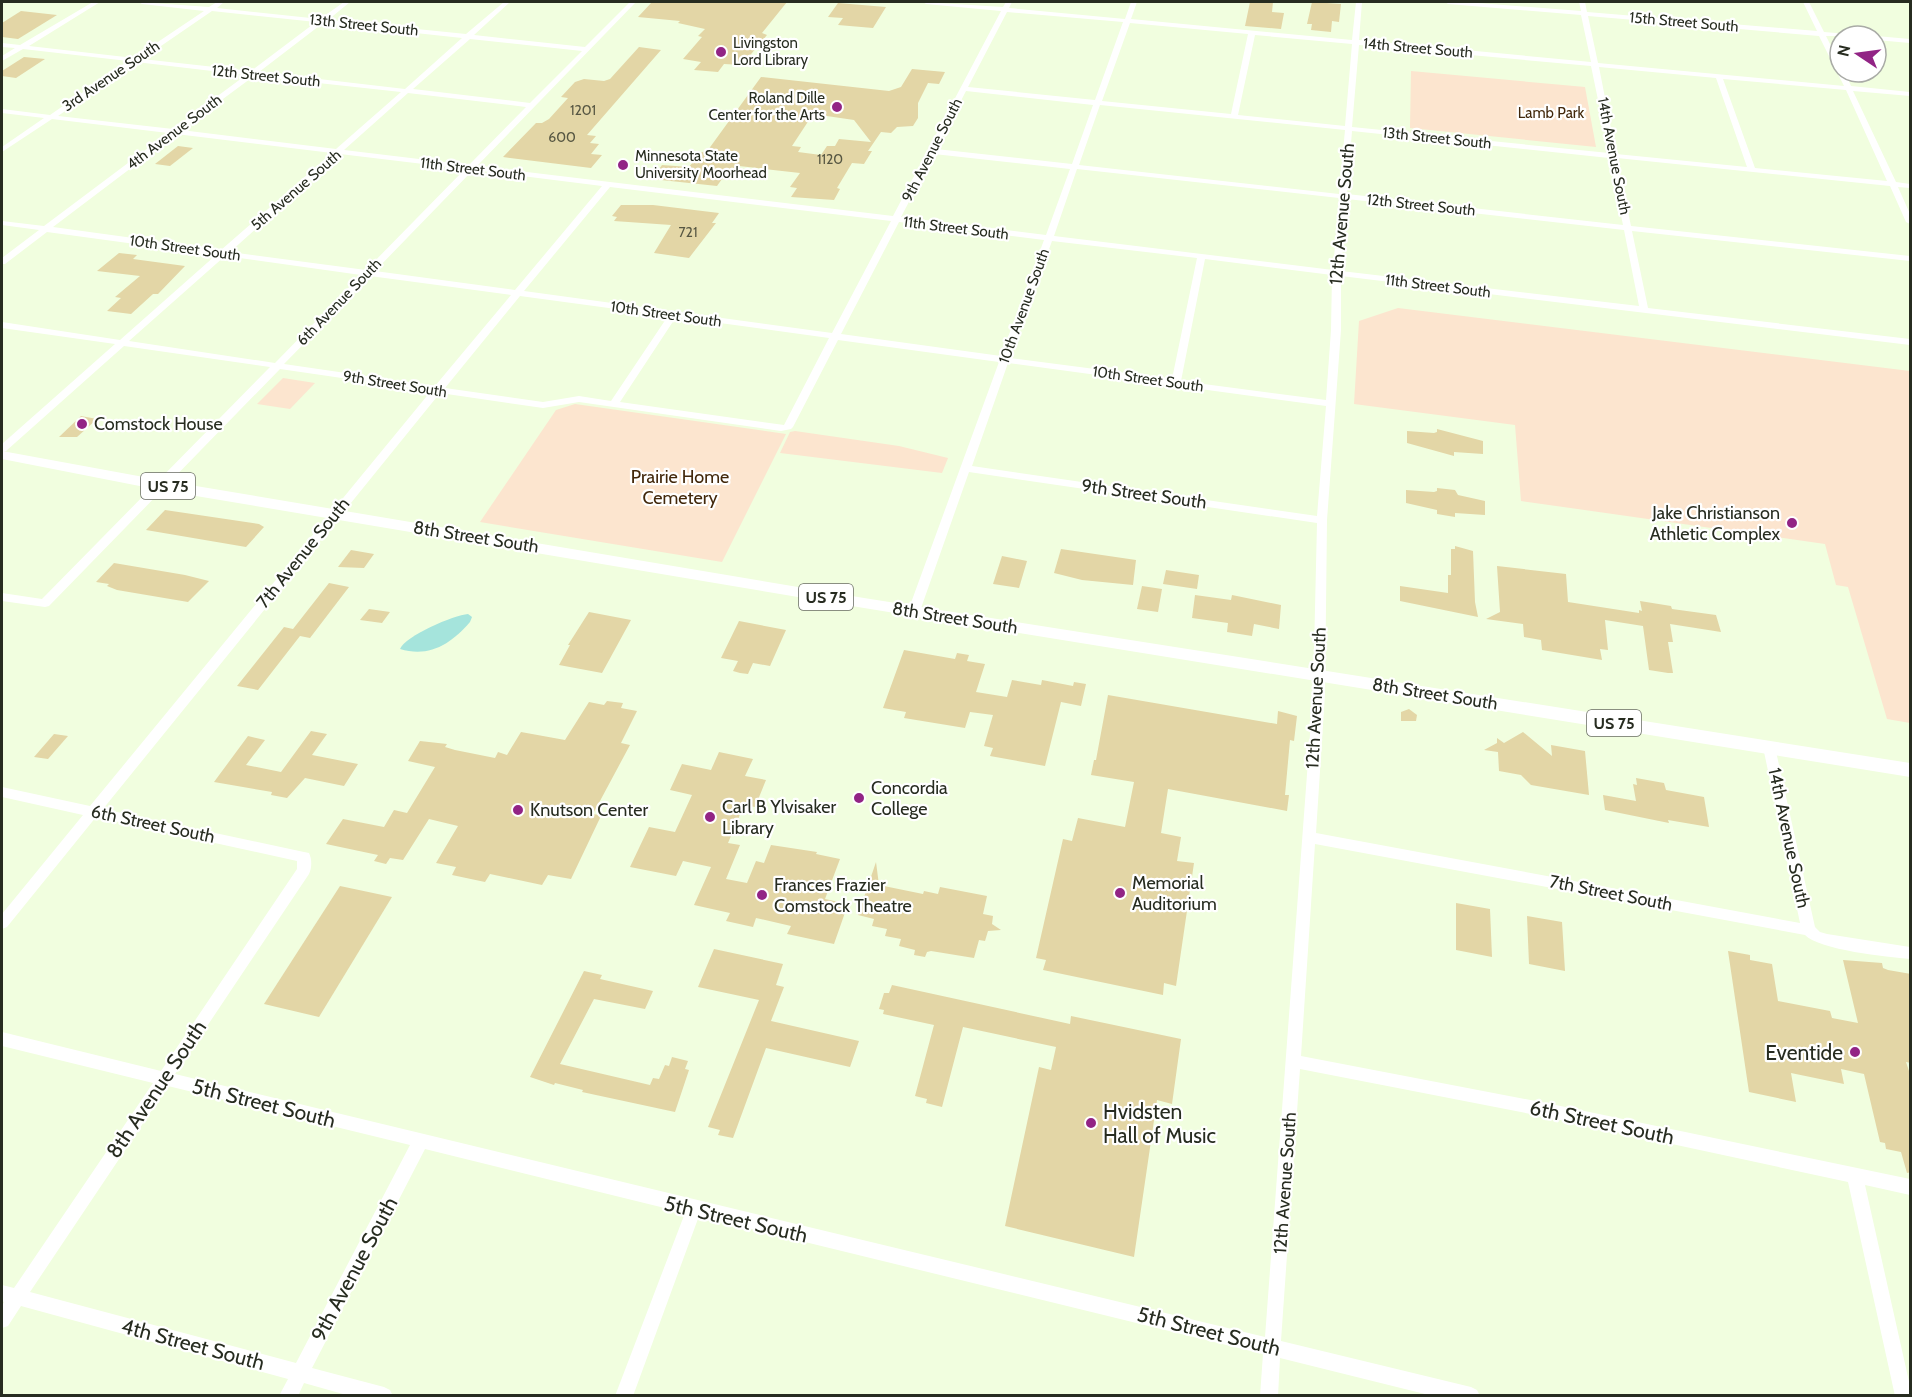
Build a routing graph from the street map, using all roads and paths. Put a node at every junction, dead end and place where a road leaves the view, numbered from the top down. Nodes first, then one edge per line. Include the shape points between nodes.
1 (97, 2) edge
2 (142, 2) edge
3 (221, 2) edge
4 (347, 2) edge
5 (507, 2) edge
6 (633, 2) edge
7 (926, 2) edge
8 (1134, 2) edge
9 (1359, 2) edge
10 (1448, 2) edge
11 (1582, 2) edge
12 (1806, 2) edge
13 (1007, 5) edge
14 (210, 9) junction
15 (1585, 13) junction
16 (322, 20) junction
17 (1127, 21) junction
18 (1252, 33) junction
19 (1822, 34) junction
20 (1828, 34) edge
21 (468, 36) junction
22 (1888, 39) edge
23 (1911, 41) edge
24 (1355, 43) junction
25 (2, 45) edge
26 (1828, 46) edge
27 (21, 48) junction
28 (586, 49) junction
29 (2, 59) edge
30 (134, 61) junction
31 (1596, 65) junction
32 (251, 74) junction
33 (1719, 77) junction
34 (1847, 84) edge
35 (1849, 88) junction
36 (963, 89) junction
37 (406, 91) junction
38 (1911, 94) edge
39 (1098, 103) junction
40 (531, 105) junction
41 (2, 111) edge
42 (50, 117) junction
43 (1234, 117) junction
44 (1349, 129) junction
45 (173, 132) junction
46 (2, 150) edge
47 (931, 151) junction
48 (339, 153) junction
49 (1614, 156) junction
50 (470, 167) junction
51 (1075, 168) junction
52 (1752, 170) junction
53 (1892, 184) junction
54 (607, 185) junction
55 (1911, 186) edge
56 (1345, 197) junction
57 (895, 220) junction
58 (1911, 222) edge
59 (2, 223) edge
60 (1628, 227) junction
61 (45, 229) junction
62 (1049, 239) junction
63 (224, 254) junction
64 (1201, 258) junction
65 (1911, 259) edge
66 (2, 262) edge
67 (367, 273) junction
68 (1337, 274) junction
69 (518, 294) junction
70 (1644, 310) junction
71 (673, 315) junction
72 (2, 324) edge
73 (835, 337) junction
74 (1911, 342) edge
75 (124, 343) junction
76 (1005, 360) junction
77 (277, 365) junction
78 (1176, 383) junction
79 (437, 391) junction
80 (614, 404) junction
81 (1331, 404) junction
82 (788, 427) joint
83 (2, 449) edge
84 (2, 455) edge
85 (966, 468) junction
86 (160, 485) junction
87 (334, 514) junction
88 (1322, 520) junction
89 (2, 597) edge
90 (914, 611) junction
91 (1318, 675) junction
92 (1769, 747) junction
93 (1911, 770) edge
94 (2, 792) edge
95 (93, 812) junction
96 (1308, 837) junction
97 (304, 856) joint
98 (2, 923) edge
99 (1809, 930) junction
100 (1911, 953) edge
101 (2, 1039) edge
102 (1293, 1061) junction
103 (163, 1078) junction
104 (420, 1142) junction
105 (1855, 1176) junction
106 (1911, 1187) edge
107 (694, 1209) junction
108 (9, 1295) edge
109 (2, 1320) edge
110 (1273, 1348) junction
111 (300, 1372) junction
112 (288, 1395) edge
113 (384, 1395) edge
114 (624, 1395) edge
115 (1269, 1395) edge
116 (1472, 1395) edge
117 (1904, 1395) edge

1 - 27 street
2 - 14 street, 13th Street South
3 - 14 street, 3rd Avenue South
4 - 16 street, 4th Avenue South
5 - 21 street, 5th Avenue South
6 - 28 street, 6th Avenue South
7 - 13 street, 14th Street South
8 - 17 street, 10th Avenue South
9 - 24 street, 12th Avenue South
10 - 15 street, 15th Street South
11 - 15 street, 14th Avenue South
12 - 19 street
13 - 17 street, 14th Street South
13 - 36 street, 9th Avenue South
14 - 16 street, 13th Street South
14 - 30 street, 3rd Avenue South
15 - 19 street, 15th Street South
15 - 31 street, 14th Avenue South
16 - 21 street, 13th Street South
16 - 32 street, 4th Avenue South
17 - 18 street, 14th Street South
17 - 39 street, 10th Avenue South
18 - 24 street, 14th Street South
18 - 43 street
19 - 20 street, 15th Street South
19 - 26 street
21 - 28 street, 13th Street South
21 - 37 street, 5th Avenue South
22 - 23 street
24 - 31 street, 14th Street South
24 - 44 street, 12th Avenue South
25 - 27 street, 12th Street South
27 - 29 street
27 - 30 street, 12th Street South
28 - 40 street, 6th Avenue South
30 - 32 street, 12th Street South
30 - 42 street, 3rd Avenue South
31 - 33 street, 14th Street South
31 - 49 street, 14th Avenue South
32 - 37 street, 12th Street South
32 - 45 street, 4th Avenue South
33 - 35 street, 14th Street South
33 - 52 street
34 - 35 street
35 - 38 street, 14th Street South
35 - 53 street
36 - 39 street, 13th Street South
36 - 47 street, 9th Avenue South
37 - 40 street, 12th Street South
37 - 48 street, 5th Avenue South
39 - 43 street, 13th Street South
39 - 51 street, 10th Avenue South
40 - 50 street, 6th Avenue South
41 - 42 street, 11th Street South
42 - 45 street, 11th Street South
42 - 46 street, 3rd Avenue South
43 - 44 street, 13th Street South
44 - 49 street, 13th Street South
44 - 56 street, 12th Avenue South
45 - 48 street, 11th Street South
45 - 61 street, 4th Avenue South
47 - 51 street, 12th Street South
47 - 57 street, 9th Avenue South
48 - 50 street, 11th Street South
48 - 63 street, 5th Avenue South
49 - 52 street, 13th Street South
49 - 60 street, 14th Avenue South
50 - 54 street, 11th Street South
50 - 67 street, 6th Avenue South
51 - 56 street, 12th Street South
51 - 62 street, 10th Avenue South
52 - 53 street, 13th Street South
53 - 55 street, 13th Street South
53 - 58 street
54 - 57 street, 11th Street South
54 - 69 street, 7th Avenue South
56 - 60 street, 12th Street South
56 - 68 street, 12th Avenue South
57 - 62 street, 11th Street South
57 - 73 street, 9th Avenue South
59 - 61 street, 10th Street South
60 - 65 street, 12th Street South
60 - 70 street, 14th Avenue South
61 - 63 street, 10th Street South
61 - 66 street, 4th Avenue South
62 - 64 street, 11th Street South
62 - 76 street, 10th Avenue South
63 - 67 street, 10th Street South
63 - 75 street, 5th Avenue South
64 - 68 street, 11th Street South
64 - 78 street
67 - 69 street, 10th Street South
67 - 77 street, 6th Avenue South
68 - 70 street, 11th Street South
68 - 81 street, 12th Avenue South
69 - 71 street, 10th Street South
69 - 79 street, 7th Avenue South
70 - 74 street, 11th Street South
71 - 73 street, 10th Street South
71 - 80 street
72 - 75 street, 9th Street South
73 - 76 street, 10th Street South
73 - 82 street, 9th Avenue South
75 - 77 street, 9th Street South
75 - 83 street, 5th Avenue South
76 - 78 street, 10th Street South
76 - 85 street, 10th Avenue South
77 - 79 street, 9th Street South
77 - 86 street, 6th Avenue South
78 - 81 street, 10th Street South
79 - 80 street, 9th Street South via 543,405 579,399
79 - 87 street, 7th Avenue South
80 - 82 street, 9th Street South
81 - 88 street, 12th Avenue South
84 - 86 main road, 8th Street South / US 75
85 - 88 street, 9th Street South
85 - 90 street, 10th Avenue South
86 - 87 main road, 8th Street South / US 75
86 - 89 street, 6th Avenue South via 45,603
87 - 90 main road, 8th Street South / US 75
87 - 95 street, 7th Avenue South
88 - 91 street, 12th Avenue South
90 - 91 main road, 8th Street South / US 75
91 - 92 main road, 8th Street South / US 75
91 - 96 street, 12th Avenue South
92 - 93 main road, 8th Street South / US 75
92 - 99 street, 14th Avenue South
94 - 95 street, 6th Street South
95 - 97 street, 6th Street South
95 - 98 street, 7th Avenue South
96 - 99 street, 7th Street South
96 - 102 street, 12th Avenue South
97 - 103 street, 8th Avenue South via 303,870
99 - 100 street, 7th Street South via 1827,940
101 - 103 street, 5th Street South
102 - 105 street, 6th Street South
102 - 110 street, 12th Avenue South
103 - 104 street, 5th Street South
103 - 108 street, 8th Avenue South
104 - 107 street, 5th Street South
104 - 111 street, 9th Avenue South
105 - 106 street, 6th Street South
105 - 117 street
107 - 110 street, 5th Street South
107 - 114 street
108 - 109 street, 8th Avenue South
108 - 111 street, 4th Street South
110 - 115 street, 12th Avenue South
110 - 116 street, 5th Street South
111 - 112 street, 9th Avenue South
111 - 113 street, 4th Street South

